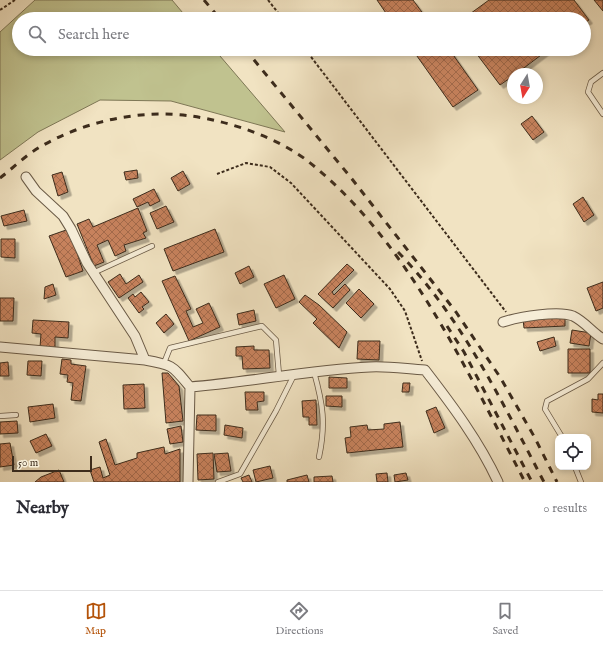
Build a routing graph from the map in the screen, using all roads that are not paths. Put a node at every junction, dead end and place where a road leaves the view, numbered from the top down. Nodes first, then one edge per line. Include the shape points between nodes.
1 (603, 73) edge
2 (603, 114) edge
3 (26, 177) dead end
4 (152, 246) dead end
5 (93, 273) junction
6 (507, 321) road end
7 (603, 339) edge
8 (0, 347) edge
9 (145, 360) junction
10 (164, 363) junction
11 (603, 363) edge
12 (314, 372) junction
13 (295, 373) junction
14 (279, 375) junction
15 (190, 387) junction
16 (16, 415) dead end
17 (0, 416) edge
18 (560, 434) edge
19 (319, 457) dead end
20 (576, 470) edge
21 (188, 482) edge
22 (218, 482) edge
23 (498, 482) edge
24 (581, 482) edge

1 - 2 lane via 591,82 588,92
3 - 5 street via 72,229
4 - 5 lane
5 - 9 street via 135,336
6 - 7 street via 564,314 574,316
8 - 9 street
9 - 10 street
10 - 14 lane via 170,348 262,326 276,340
10 - 15 street via 173,367
11 - 18 lane via 588,379 547,401 545,408
12 - 13 street
12 - 19 lane via 322,399 324,435
12 - 23 street via 372,367 425,370 490,463
13 - 14 street
13 - 22 lane via 240,474
14 - 15 street via 229,384
15 - 21 street
16 - 17 lane
20 - 24 lane

